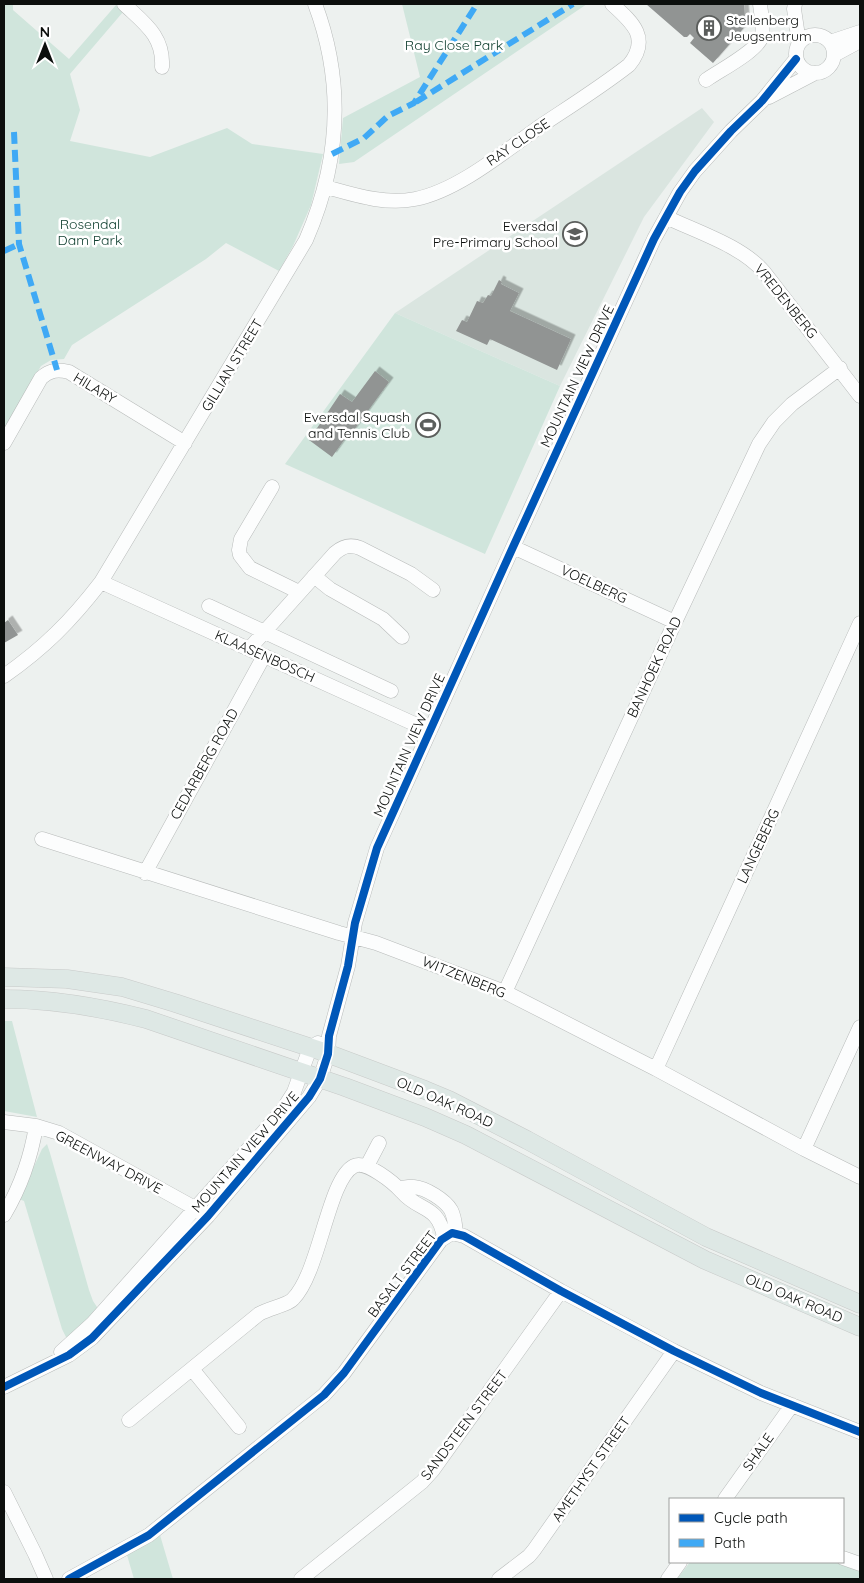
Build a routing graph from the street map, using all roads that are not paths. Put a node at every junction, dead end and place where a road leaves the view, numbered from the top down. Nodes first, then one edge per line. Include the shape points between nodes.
1 (124, 4) edge
2 (315, 4) edge
3 (612, 4) edge
4 (760, 4) edge
5 (797, 4) edge
6 (860, 32) edge
7 (816, 35) junction
8 (860, 41) edge
9 (799, 43) junction
10 (832, 48) junction
11 (796, 59) junction
12 (162, 67) dead end
13 (815, 73) junction
14 (706, 80) dead end
15 (762, 101) junction
16 (326, 187) junction
17 (666, 217) junction
18 (840, 368) junction
19 (860, 396) edge
20 (4, 443) edge
21 (184, 443) junction
22 (272, 487) dead end
23 (513, 547) junction
24 (314, 576) junction
25 (100, 582) junction
26 (432, 590) dead end
27 (299, 592) junction
28 (209, 606) dead end
29 (675, 622) junction
30 (860, 624) edge
31 (263, 631) junction
32 (402, 637) dead end
33 (249, 649) junction
34 (264, 656) junction
35 (4, 676) edge
36 (391, 691) dead end
37 (430, 731) junction
38 (42, 839) dead end
39 (145, 873) junction
40 (353, 937) junction
41 (4, 977) edge
42 (505, 992) junction
43 (4, 999) edge
44 (860, 1026) edge
45 (329, 1036) junction
46 (310, 1048) junction
47 (328, 1054) junction
48 (656, 1069) junction
49 (301, 1072) junction
50 (320, 1079) junction
51 (4, 1122) edge
52 (36, 1126) junction
53 (380, 1143) dead end
54 (804, 1149) junction
55 (367, 1166) junction
56 (860, 1177) edge
57 (195, 1208) junction
58 (4, 1215) edge
59 (208, 1216) junction
60 (450, 1235) junction
61 (561, 1291) junction
62 (860, 1304) edge
63 (860, 1327) edge
64 (674, 1351) junction
65 (48, 1364) junction
66 (192, 1369) junction
67 (4, 1387) edge
68 (792, 1405) junction
69 (129, 1420) dead end
70 (239, 1427) dead end
71 (860, 1432) edge
72 (4, 1492) edge
73 (726, 1498) edge
74 (844, 1558) edge
75 (679, 1563) edge
76 (860, 1564) edge
77 (46, 1579) edge
78 (69, 1579) edge
79 (301, 1579) edge
80 (500, 1579) edge
81 (668, 1579) edge

1 - 12 street via 157,38 162,52
2 - 16 street, GILLIAN STREET via 326,38 334,86 334,132
3 - 16 street, RAY CLOSE via 632,23 638,34 636,54 629,65 476,171 437,193 402,201 375,200
4 - 14 street via 762,29 759,42
5 - 7 street via 808,27
5 - 9 street via 794,9
6 - 10 street
7 - 9 street via 807,36
7 - 10 street via 826,38
8 - 10 street
9 - 11 street
10 - 13 street via 833,61 826,70
11 - 13 street via 804,70
11 - 15 street, MOUNTAIN VIEW DRIVE
13 - 15 street, MOUNTAIN VIEW DRIVE
15 - 17 street, MOUNTAIN VIEW DRIVE via 695,171
16 - 21 street, GILLIAN STREET via 306,240
17 - 18 street, VREDENBERG via 751,258
17 - 23 street, MOUNTAIN VIEW DRIVE
18 - 19 street, VREDENBERG
18 - 29 street, BANHOEK ROAD via 792,404 759,444
20 - 21 street, HILARY via 42,378 57,370 69,372
21 - 25 street, GILLIAN STREET
22 - 27 street via 241,539 240,555 250,568
23 - 29 street, VOELBERG
23 - 37 street, MOUNTAIN VIEW DRIVE
24 - 26 street via 339,550 355,546 411,574
24 - 27 street
24 - 32 street via 382,619
25 - 33 street, KLAASENBOSCH
25 - 35 street, GILLIAN STREET via 52,638
27 - 31 street
28 - 31 street
29 - 42 street, BANHOEK ROAD
30 - 48 street, LANGEBERG
31 - 33 street
31 - 36 street
33 - 34 street, KLAASENBOSCH
34 - 37 street, KLAASENBOSCH
34 - 39 street, CEDARBERG ROAD
37 - 40 street, MOUNTAIN VIEW DRIVE via 378,848
38 - 39 street, WITZENBERG
39 - 40 street, WITZENBERG
40 - 42 street, WITZENBERG
40 - 45 street, MOUNTAIN VIEW DRIVE
41 - 46 main road, OLD OAK ROAD via 67,979 122,987
42 - 48 street, WITZENBERG
43 - 49 main road, OLD OAK ROAD via 106,1008
44 - 54 street
45 - 46 street
45 - 47 street, MOUNTAIN VIEW DRIVE
46 - 47 main road, OLD OAK ROAD
46 - 49 street, MOUNTAIN VIEW DRIVE
47 - 50 street, MOUNTAIN VIEW DRIVE
47 - 62 main road, OLD OAK ROAD via 449,1100 706,1237
48 - 54 street, WITZENBERG
49 - 50 main road, OLD OAK ROAD
49 - 57 street, MOUNTAIN VIEW DRIVE via 286,1105
50 - 59 street, MOUNTAIN VIEW DRIVE via 304,1104
50 - 63 main road, OLD OAK ROAD via 466,1135 705,1260
51 - 52 street, GREENWAY DRIVE
52 - 57 street, GREENWAY DRIVE via 65,1137
52 - 58 street via 31,1154
53 - 55 street
54 - 56 street, WITZENBERG
55 - 60 street via 398,1188 421,1188 448,1206 454,1216
55 - 66 street via 354,1166 334,1195 314,1262 294,1299 259,1314
57 - 59 street, GREENWAY DRIVE
57 - 65 street, MOUNTAIN VIEW DRIVE via 93,1323
59 - 65 street, MOUNTAIN VIEW DRIVE via 92,1338 69,1355
60 - 61 street, BASALT STREET
60 - 78 street, BASALT STREET via 324,1396 149,1535
61 - 64 street, BASALT STREET
61 - 79 street, SANDSTEEN STREET via 433,1470
64 - 68 street, BASALT STREET
64 - 80 street, AMETHYST STREET via 534,1550
65 - 67 street, MOUNTAIN VIEW DRIVE
66 - 69 street
66 - 70 street
68 - 71 street, BASALT STREET
68 - 73 street, SHALE
72 - 77 street
74 - 76 street
75 - 81 street

